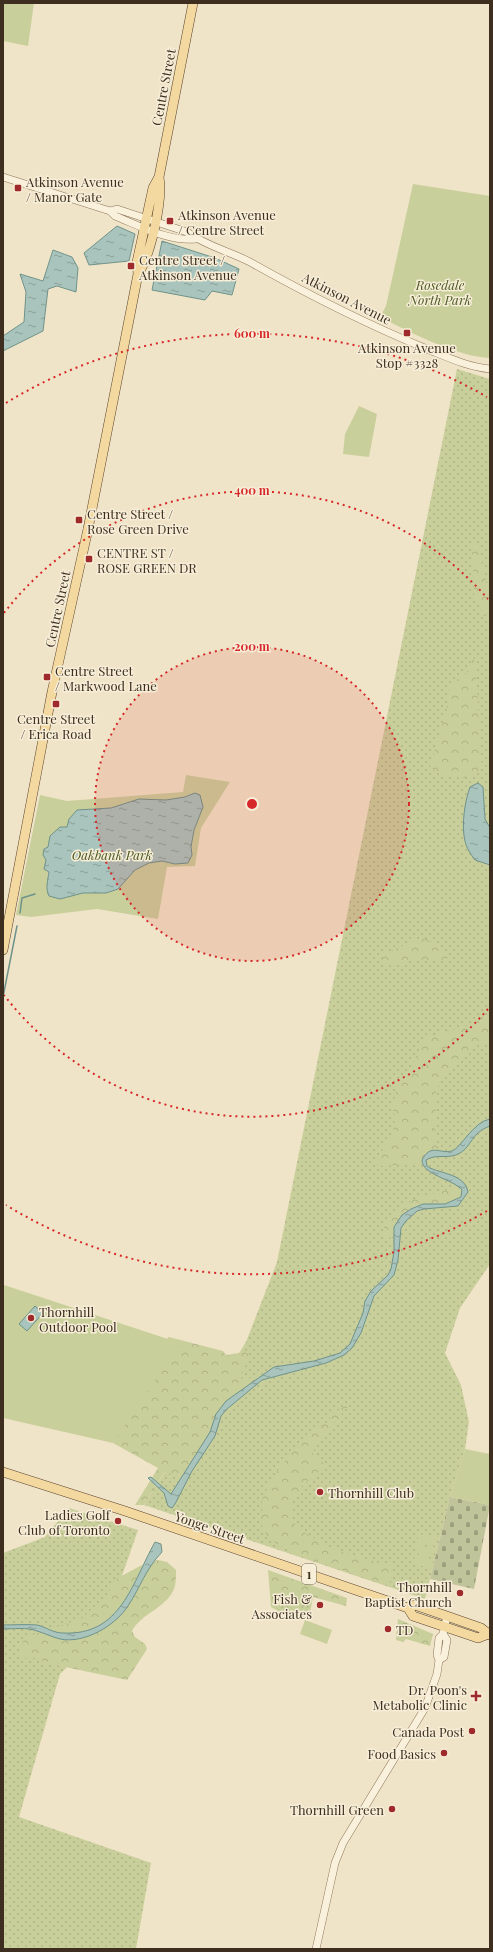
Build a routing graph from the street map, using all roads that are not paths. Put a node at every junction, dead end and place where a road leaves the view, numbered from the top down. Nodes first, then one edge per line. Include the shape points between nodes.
1 (193, 3) edge
2 (3, 177) edge
3 (150, 225) junction
4 (490, 369) edge
5 (3, 950) edge
6 (3, 1472) edge
7 (408, 1608) junction
8 (425, 1608) junction
9 (447, 1616) junction
10 (422, 1619) junction
11 (444, 1630) junction
12 (489, 1635) edge
13 (316, 1949) edge

1 - 3 main road, Centre Street via 159,177 161,190
2 - 3 street, Atkinson Avenue via 110,210 117,209
3 - 4 street, Atkinson Avenue via 184,240 196,239 247,261 394,336 479,368
3 - 5 main road, Centre Street via 145,264 138,274 88,529 52,692
6 - 7 main road, Yonge Street / 1
7 - 8 main road, Yonge Street / 1 via 415,1605
7 - 10 main road, Yonge Street / 1 via 413,1616
8 - 9 main road, Yonge Street / 1
8 - 10 main road
9 - 11 street
9 - 12 main road, Yonge Street / 1 via 481,1628
10 - 11 main road, Yonge Street / 1
11 - 12 main road, Yonge Street / 1 via 478,1638
11 - 13 street via 447,1640 444,1657 439,1660 434,1686 425,1708 343,1843 334,1863

